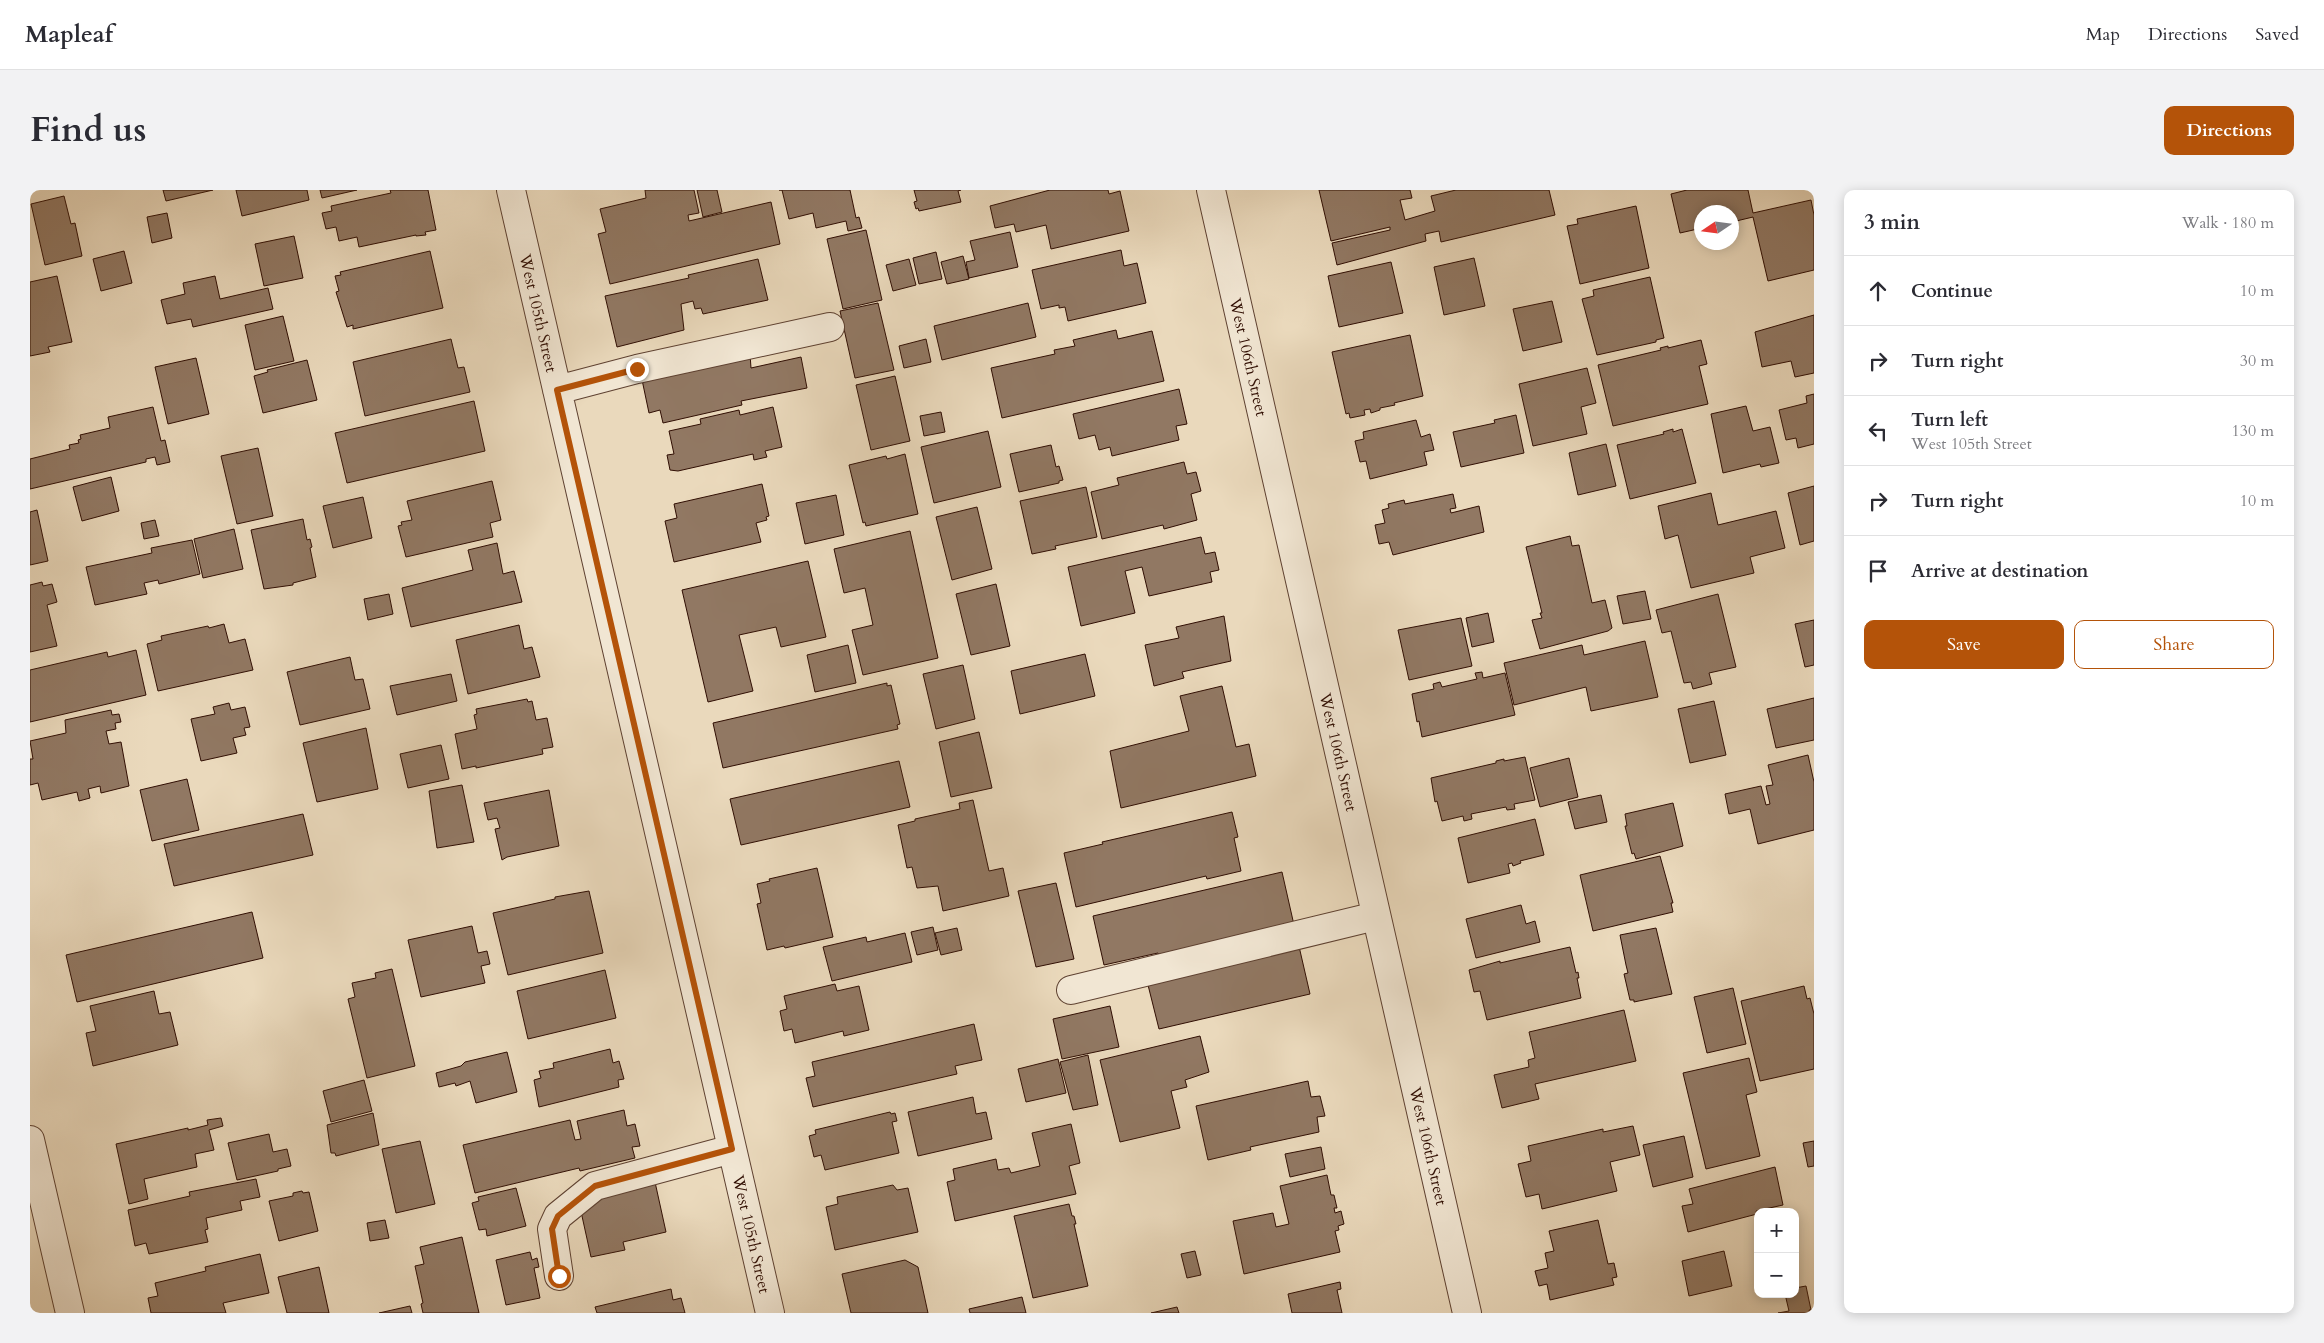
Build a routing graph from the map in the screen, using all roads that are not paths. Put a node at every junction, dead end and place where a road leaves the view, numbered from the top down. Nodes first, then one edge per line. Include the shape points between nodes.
1 (511, 190) edge
2 (1211, 190) edge
3 (830, 326) dead end
4 (557, 390) junction
5 (1376, 916) junction
6 (1071, 990) dead end
7 (30, 1140) edge
8 (732, 1149) junction
9 (559, 1276) dead end
10 (70, 1313) edge
11 (770, 1313) edge
12 (1467, 1313) edge

1 - 4 street, West 105th Street
2 - 5 street, West 106th Street
3 - 4 street
4 - 8 street, West 105th Street
5 - 6 street
5 - 12 street, West 106th Street
7 - 10 street
8 - 9 street via 595,1186 558,1216 552,1229
8 - 11 street, West 105th Street

